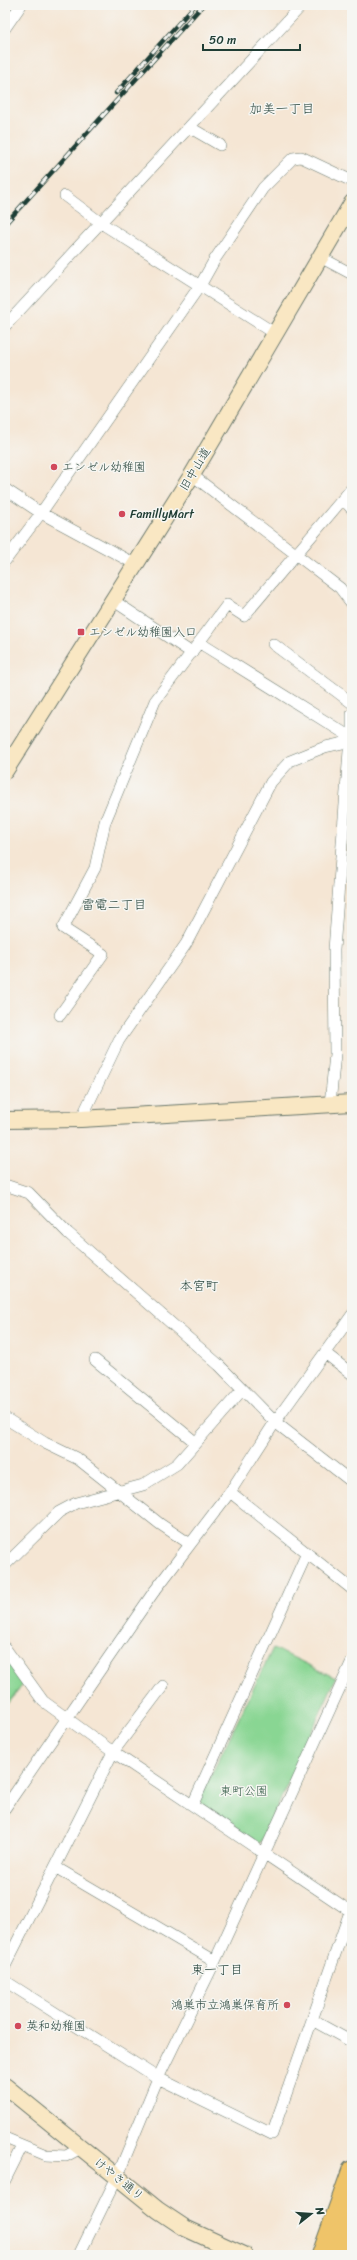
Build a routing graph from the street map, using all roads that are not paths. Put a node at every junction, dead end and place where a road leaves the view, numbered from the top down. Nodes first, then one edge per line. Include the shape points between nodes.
1 (21, 5) edge
2 (302, 5) edge
3 (5, 28) edge
4 (189, 127) junction
5 (220, 145) dead end
6 (352, 181) edge
7 (65, 196) dead end
8 (352, 203) edge
9 (101, 223) junction
10 (320, 257) junction
11 (352, 274) edge
12 (201, 284) junction
13 (5, 326) edge
14 (276, 334) junction
15 (192, 475) junction
16 (352, 488) edge
17 (5, 489) edge
18 (342, 500) junction
19 (352, 509) edge
20 (41, 513) junction
21 (296, 554) junction
22 (5, 561) edge
23 (136, 565) junction
24 (114, 601) junction
25 (352, 604) edge
26 (200, 643) junction
27 (273, 644) dead end
28 (192, 653) junction
29 (352, 703) edge
30 (352, 714) edge
31 (352, 728) edge
32 (352, 738) edge
33 (352, 741) edge
34 (352, 747) edge
35 (5, 771) edge
36 (60, 1016) dead end
37 (352, 1102) edge
38 (330, 1104) junction
39 (81, 1119) junction
40 (5, 1120) edge
41 (5, 1185) edge
42 (352, 1316) edge
43 (325, 1353) junction
44 (95, 1360) dead end
45 (352, 1374) edge
46 (242, 1390) junction
47 (5, 1418) edge
48 (275, 1422) junction
49 (195, 1442) junction
50 (352, 1482) edge
51 (120, 1492) junction
52 (230, 1492) junction
53 (190, 1544) junction
54 (307, 1553) junction
55 (5, 1564) edge
56 (352, 1588) edge
57 (5, 1648) edge
58 (352, 1661) edge
59 (164, 1686) dead end
60 (67, 1718) junction
61 (113, 1752) junction
62 (193, 1804) junction
63 (5, 1808) edge
64 (265, 1853) junction
65 (55, 1866) junction
66 (351, 1908) edge
67 (215, 1961) junction
68 (5, 1966) edge
69 (5, 1981) edge
70 (312, 2020) junction
71 (352, 2042) edge
72 (158, 2078) junction
73 (5, 2086) edge
74 (5, 2138) edge
75 (22, 2146) junction
76 (81, 2148) junction
77 (352, 2171) edge
78 (117, 2177) junction
79 (5, 2180) edge
80 (352, 2214) edge
81 (218, 2250) edge
82 (79, 2255) edge
83 (244, 2255) edge
84 (322, 2255) edge
85 (338, 2255) edge

1 - 3 street
2 - 4 street
4 - 5 street
4 - 9 street
6 - 12 street via 301,158 293,158 263,188
7 - 9 street
8 - 10 main road, 旧中山道
9 - 12 street
9 - 13 street
10 - 11 street
10 - 14 main road, 旧中山道
12 - 14 street
12 - 20 street
14 - 15 main road, 旧中山道
15 - 21 street
15 - 23 main road, 旧中山道
16 - 18 street
17 - 20 street
18 - 19 street
18 - 21 street
20 - 22 street
20 - 23 street
21 - 25 street via 340,588
21 - 26 street via 244,616 227,605
23 - 24 main road, 旧中山道
24 - 28 street
24 - 35 main road, 旧中山道
26 - 28 street
26 - 32 street
27 - 29 street
28 - 36 street via 156,701 105,822 95,868 63,928 103,954
30 - 31 street
33 - 39 street via 325,747 290,761 271,782 186,944 118,1040
34 - 38 street via 334,950 335,1054
37 - 38 main road
38 - 39 main road
39 - 40 main road
41 - 46 street via 29,1193 68,1233 219,1365
42 - 43 street
43 - 45 street
43 - 48 street
44 - 49 street
46 - 48 street
46 - 49 street
47 - 51 street via 45,1443 78,1459
48 - 50 street
48 - 52 street
49 - 51 street via 176,1464 142,1485
51 - 53 street
51 - 55 street via 76,1503 59,1512
52 - 53 street
52 - 54 street
53 - 60 street via 152,1593
54 - 56 street
54 - 62 street
57 - 60 street via 43,1701
58 - 64 street
59 - 61 street
60 - 61 street
60 - 63 street
61 - 62 street
61 - 65 street
62 - 64 street
64 - 66 street
64 - 67 street
65 - 67 street
65 - 68 street
66 - 70 street
67 - 72 street
69 - 72 street
70 - 71 street
70 - 72 street via 272,2134
72 - 78 street
73 - 76 main road, けやき通り
74 - 75 street
75 - 76 street via 46,2155 66,2156
75 - 79 street
76 - 78 main road, けやき通り
77 - 84 highway
78 - 81 main road, けやき通り
78 - 82 street
80 - 85 highway
81 - 83 main road, けやき通り

